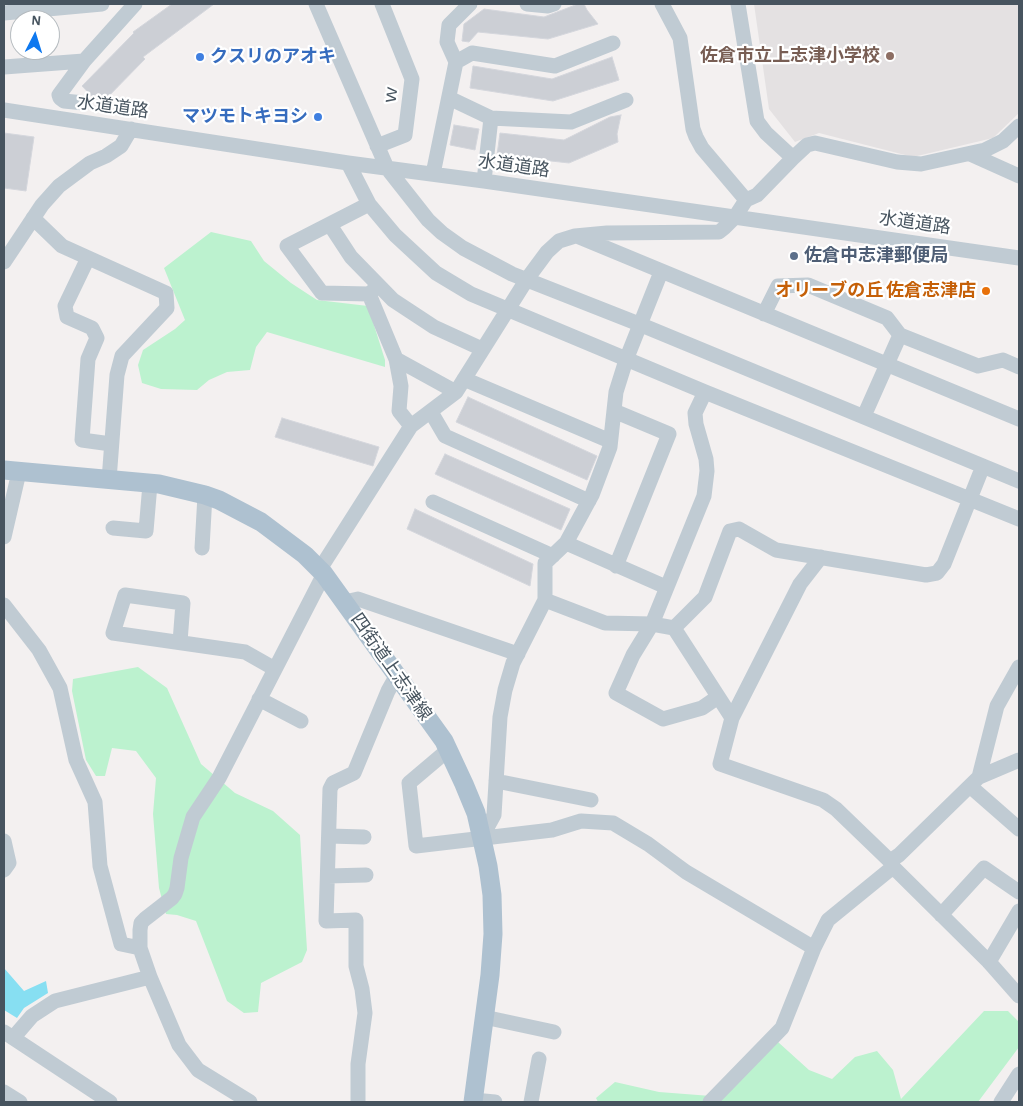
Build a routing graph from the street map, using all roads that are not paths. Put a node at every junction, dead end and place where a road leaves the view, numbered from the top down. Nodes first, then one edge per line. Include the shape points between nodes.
1 (102, 4) edge
2 (134, 4) edge
3 (316, 4) edge
4 (382, 4) edge
5 (470, 4) edge
6 (527, 4) edge
7 (554, 4) edge
8 (662, 4) edge
9 (738, 4) edge
10 (46, 10) edge
11 (612, 43) dead end
12 (32, 60) edge
13 (84, 61) junction
14 (456, 62) junction
15 (32, 65) junction
16 (4, 67) edge
17 (448, 98) junction
18 (626, 100) dead end
19 (84, 103) dead end
20 (4, 110) edge
21 (491, 118) junction
22 (1019, 126) edge
23 (130, 129) junction
24 (377, 146) junction
25 (970, 154) junction
26 (793, 158) junction
27 (348, 163) junction
28 (387, 168) junction
29 (433, 174) junction
30 (1019, 176) edge
31 (484, 181) junction
32 (746, 200) junction
33 (369, 204) junction
34 (735, 217) junction
35 (33, 218) junction
36 (330, 225) junction
37 (575, 236) junction
38 (88, 258) junction
39 (1019, 258) edge
40 (4, 262) edge
41 (661, 272) junction
42 (527, 279) junction
43 (374, 290) junction
44 (508, 310) junction
45 (764, 314) junction
46 (640, 324) junction
47 (900, 335) junction
48 (482, 349) junction
49 (396, 359) junction
50 (626, 360) junction
51 (887, 364) junction
52 (1019, 367) edge
53 (460, 385) junction
54 (705, 392) junction
55 (614, 411) junction
56 (430, 412) junction
57 (864, 416) junction
58 (1019, 419) edge
59 (411, 426) junction
60 (610, 441) junction
61 (111, 444) junction
62 (983, 466) junction
63 (11, 471) edge
64 (109, 480) junction
65 (1019, 480) edge
66 (150, 484) junction
67 (205, 495) junction
68 (589, 500) junction
69 (969, 500) junction
70 (434, 502) dead end
71 (1019, 519) edge
72 (113, 528) dead end
73 (4, 532) edge
74 (566, 543) junction
75 (202, 548) dead end
76 (553, 556) junction
77 (821, 557) junction
78 (616, 566) junction
79 (322, 571) junction
80 (666, 587) junction
81 (545, 600) junction
82 (345, 602) junction
83 (4, 605) edge
84 (652, 624) junction
85 (674, 628) junction
86 (180, 642) junction
87 (518, 654) junction
88 (1019, 667) edge
89 (275, 669) junction
90 (397, 675) junction
91 (718, 698) junction
92 (260, 699) junction
93 (732, 718) junction
94 (301, 721) dead end
95 (448, 750) junction
96 (1019, 760) edge
97 (496, 782) junction
98 (975, 782) junction
99 (590, 800) dead end
100 (1019, 829) edge
101 (329, 836) junction
102 (364, 837) dead end
103 (482, 837) junction
104 (4, 841) edge
105 (891, 864) junction
106 (4, 870) edge
107 (366, 875) dead end
108 (328, 876) junction
109 (1019, 892) edge
110 (1019, 911) edge
111 (941, 916) junction
112 (140, 948) junction
113 (814, 948) junction
114 (989, 962) junction
115 (150, 977) junction
116 (1019, 996) edge
117 (484, 1017) junction
118 (554, 1032) dead end
119 (8, 1035) edge
120 (539, 1059) dead end
121 (1019, 1074) edge
122 (4, 1092) edge
123 (473, 1101) edge
124 (20, 1102) edge
125 (110, 1102) edge
126 (250, 1102) edge
127 (358, 1102) edge
128 (495, 1102) edge
129 (531, 1102) edge
130 (710, 1102) edge
131 (1001, 1102) edge

1 - 10 street
2 - 13 street
3 - 24 street
4 - 24 street, ｗ via 412,79 405,135
5 - 14 street via 449,25 447,42
6 - 7 street
8 - 32 street via 680,38 696,137
9 - 26 street via 757,121
11 - 14 street via 555,66 472,53
12 - 15 street
13 - 15 street
13 - 19 street via 59,95 64,101
14 - 17 street
15 - 16 street
17 - 21 street
17 - 29 street
18 - 21 street via 571,122
20 - 23 street, 水道道路
21 - 31 street
22 - 25 street via 1003,141
23 - 27 street, 水道道路
23 - 35 street via 120,146 59,186
24 - 28 street
25 - 26 street via 921,164 897,162 815,143 807,145
25 - 30 street
26 - 32 street via 757,196
27 - 28 street, 水道道路
27 - 33 street
28 - 29 street, 水道道路
28 - 42 street via 414,204 442,233 486,260
29 - 31 street, 水道道路
31 - 34 street, 水道道路
32 - 34 street
33 - 36 street
33 - 44 street via 395,236 436,273 471,294
34 - 37 street via 719,232
34 - 39 street, 水道道路
35 - 38 street via 62,246
35 - 40 street
36 - 43 street
36 - 43 street via 286,246 322,293
37 - 41 street
37 - 42 street via 559,242 547,252
38 - 61 street via 65,306 67,317 92,328 97,338 88,359 82,440
38 - 61 street via 166,293 167,308 122,356 117,375
41 - 45 street
41 - 46 street
42 - 44 street
42 - 46 street
43 - 48 street via 434,327
43 - 49 street
44 - 48 street
44 - 50 street
45 - 47 street via 778,286 808,285 887,318
45 - 51 street
46 - 50 street
46 - 57 street
47 - 51 street
47 - 52 street via 978,366 1003,360
48 - 53 street
49 - 53 street
49 - 59 street via 399,411
50 - 54 street
50 - 55 street
51 - 57 street
51 - 58 street
53 - 56 street
53 - 60 street
54 - 69 street
54 - 80 street via 696,413 696,424 708,471 706,490
55 - 60 street
55 - 78 street via 669,434
56 - 59 street
56 - 68 street via 445,436
57 - 62 street
59 - 79 street
60 - 68 street
61 - 64 street
62 - 65 street
62 - 69 street
63 - 64 main road, 四街道上志津線
63 - 73 street
64 - 66 main road, 四街道上志津線
66 - 67 main road, 四街道上志津線
66 - 72 street via 146,531
67 - 75 street
67 - 79 main road, 四街道上志津線 via 262,522
68 - 74 street
69 - 71 street
69 - 77 street via 944,564 937,573 926,575
70 - 76 street
74 - 76 street
74 - 78 street
76 - 81 street via 545,563
77 - 85 street via 776,550 738,529 730,531 705,597
77 - 93 street via 800,584
78 - 80 street
79 - 82 main road, 四街道上志津線
79 - 89 street
80 - 84 street
81 - 84 street via 605,623
81 - 87 street
82 - 87 street via 358,599
82 - 90 main road, 四街道上志津線
83 - 112 street via 39,650 60,688 76,760 95,802 100,866 121,944
84 - 85 street
84 - 91 street via 633,655 616,693 663,718 702,708
85 - 91 street
86 - 86 street via 112,633 125,596 183,603
86 - 89 street via 245,652
87 - 97 street via 505,690 500,717
88 - 98 street via 997,706
89 - 92 street
90 - 95 main road, 四街道上志津線
90 - 101 street via 354,773 333,783 330,790
91 - 93 street
92 - 94 street
92 - 112 street via 219,778 193,817 180,858 175,894 141,923
93 - 105 street via 720,764 822,800 836,809
95 - 103 main road, 四街道上志津線 via 476,812
95 - 103 street via 409,783 416,846
96 - 98 street
97 - 99 street
97 - 103 street via 494,815
98 - 100 street
98 - 105 street
101 - 102 street
101 - 108 street
103 - 113 street via 552,830 581,821 613,823 686,872
103 - 117 main road, 四街道上志津線 via 492,895 493,934
104 - 106 street via 9,863
105 - 111 street
105 - 113 street via 828,920
107 - 108 street
108 - 127 street via 326,920 356,920 356,966 365,1013 358,1064
109 - 111 street via 984,868
110 - 114 street
111 - 114 street
112 - 115 street
113 - 130 street via 782,1028
114 - 116 street
115 - 119 street via 56,1001
115 - 126 street via 179,1046 188,1059 198,1070
117 - 118 street
117 - 123 main road, 四街道上志津線
119 - 125 street
120 - 129 street
121 - 131 street
122 - 124 street
123 - 128 street

